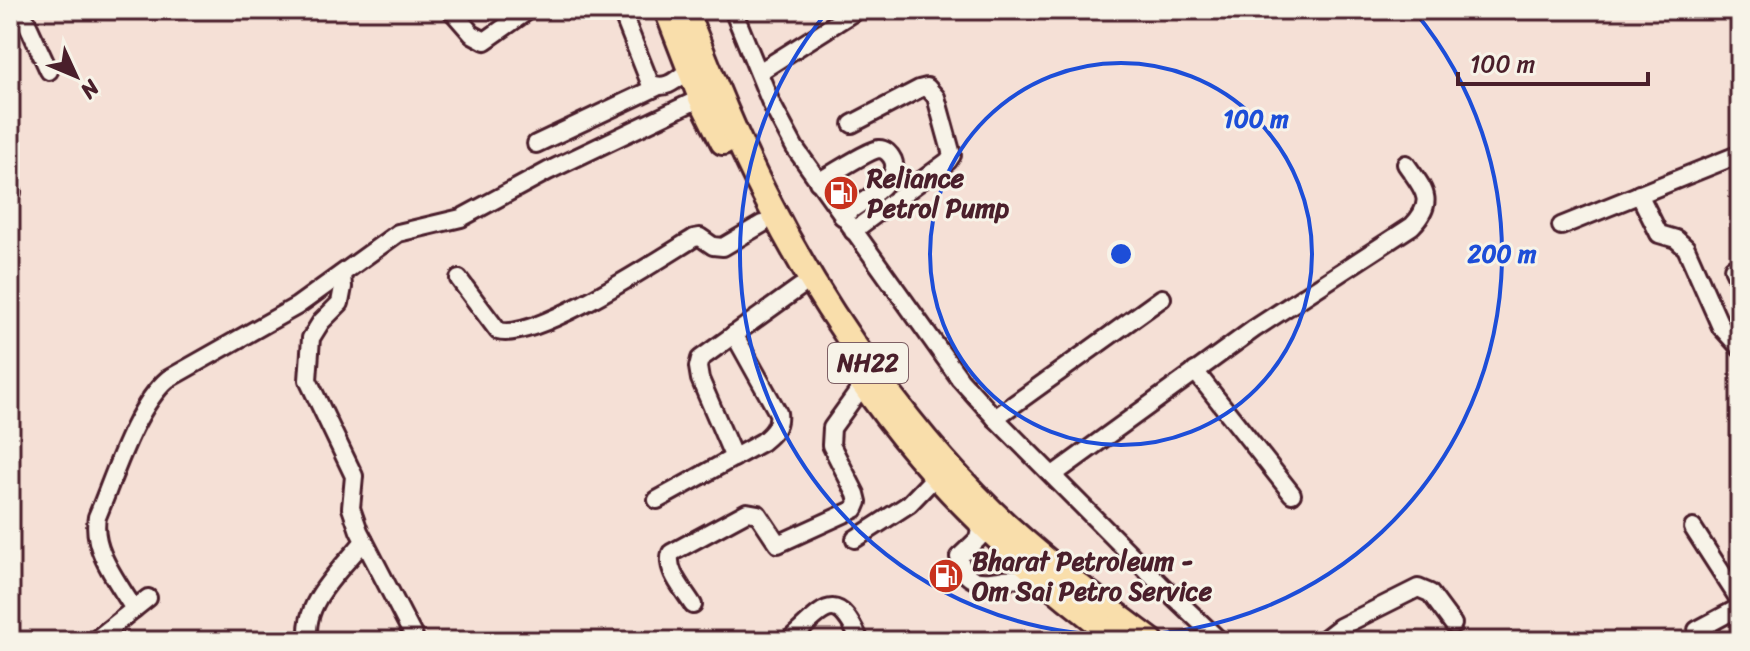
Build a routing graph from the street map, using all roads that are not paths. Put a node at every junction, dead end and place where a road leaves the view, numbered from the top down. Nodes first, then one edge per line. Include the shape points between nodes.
1 (21, 10) edge
2 (451, 10) edge
3 (529, 10) edge
4 (621, 10) edge
5 (667, 10) edge
6 (685, 10) edge
7 (733, 10) edge
8 (857, 10) edge
9 (690, 69) junction
10 (49, 71) dead end
11 (759, 72) junction
12 (657, 87) junction
13 (701, 98) junction
14 (852, 124) dead end
15 (536, 144) dead end
16 (1740, 154) edge
17 (1406, 164) dead end
18 (818, 182) junction
19 (1639, 194) junction
20 (842, 216) junction
21 (762, 224) junction
22 (1561, 226) dead end
23 (853, 231) junction
24 (342, 274) junction
25 (459, 279) dead end
26 (800, 287) junction
27 (1162, 298) dead end
28 (734, 334) junction
29 (1740, 348) edge
30 (1195, 371) junction
31 (863, 385) junction
32 (995, 418) junction
33 (734, 458) junction
34 (1053, 475) junction
35 (935, 477) junction
36 (1292, 494) dead end
37 (657, 500) dead end
38 (981, 524) junction
39 (1693, 528) dead end
40 (855, 539) dead end
41 (364, 541) junction
42 (1044, 580) junction
43 (148, 598) dead end
44 (1740, 604) edge
45 (693, 605) dead end
46 (134, 609) junction
47 (1453, 624) dead end
48 (1697, 630) dead end
49 (94, 641) edge
50 (309, 641) edge
51 (416, 641) edge
52 (788, 641) edge
53 (860, 641) edge
54 (1122, 641) edge
55 (1151, 641) edge
56 (1220, 641) edge
57 (1322, 641) edge

1 - 10 street
2 - 3 street via 485,41
4 - 12 street via 650,83
5 - 9 highway, NH22
6 - 55 highway, NH22 via 771,208 870,366 946,463 999,518
7 - 11 street
8 - 11 street
9 - 12 street via 666,87
9 - 13 highway, NH22
11 - 18 street via 780,121
12 - 15 street
13 - 21 highway, NH22
13 - 24 street via 461,218 398,233
14 - 23 street via 927,87 936,97 952,155
16 - 19 street
17 - 30 street via 1427,200 1424,214 1412,226
18 - 20 street
18 - 20 street via 875,150 892,157 893,175 887,183
19 - 22 street
19 - 29 street via 1659,234 1686,248 1721,327
20 - 23 street
21 - 25 street via 723,247 694,238 565,313 517,332 498,331
21 - 26 highway, NH22
23 - 32 street via 960,379
24 - 41 street via 340,303 311,338 308,380 354,476 351,508
24 - 46 street via 297,306 168,379 149,400 95,526 100,549
26 - 28 street
26 - 31 highway, NH22
27 - 32 street
28 - 33 street via 700,359 698,367
28 - 33 street via 779,421 770,437
30 - 34 street
30 - 36 street
31 - 35 highway, NH22
31 - 45 street via 829,437 856,494 855,509 778,544 758,514 747,512 671,553 671,569
32 - 34 street
33 - 37 street
34 - 56 street
35 - 38 highway, NH22
35 - 40 street via 899,512
38 - 42 highway, NH22
38 - 42 street via 978,539 959,557 961,569 989,584
39 - 44 street
41 - 50 street via 312,609
41 - 51 street
42 - 54 highway, NH22
43 - 46 street
44 - 48 street
46 - 49 street
47 - 57 street via 1430,593 1418,588
52 - 53 street via 833,607 847,614

